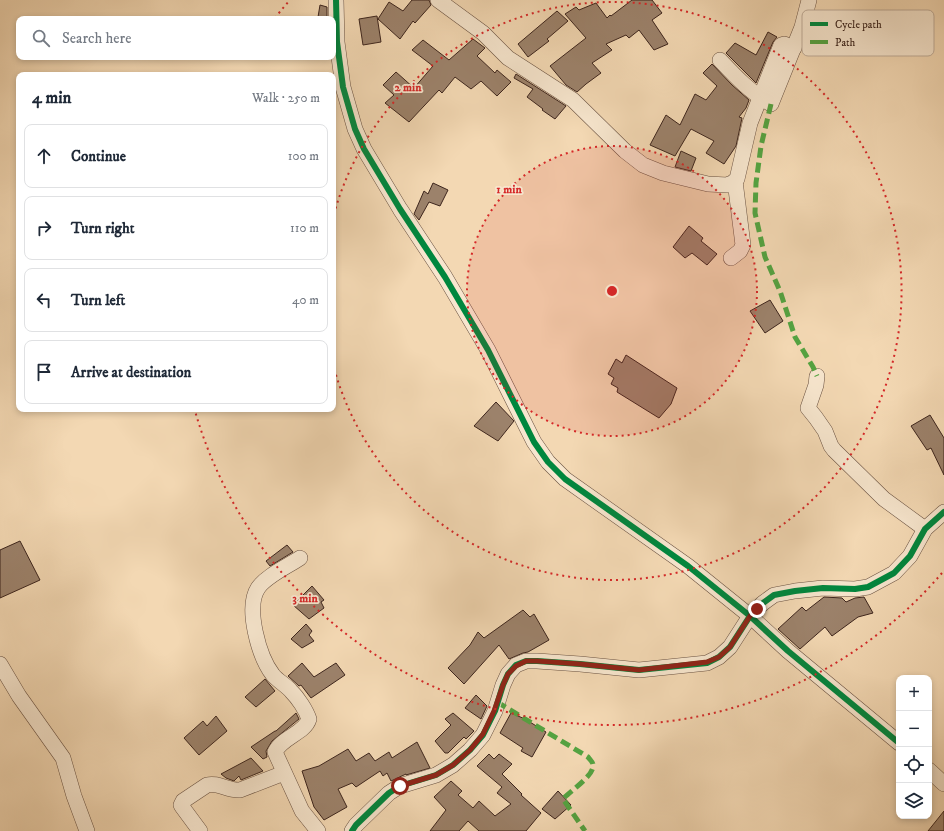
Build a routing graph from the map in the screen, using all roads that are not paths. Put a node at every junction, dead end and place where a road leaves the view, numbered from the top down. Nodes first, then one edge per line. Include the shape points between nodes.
1 (336, 0) edge
2 (438, 0) edge
3 (809, 0) edge
4 (806, 10) edge
5 (802, 27) edge
6 (720, 60) dead end
7 (764, 100) junction
8 (735, 181) junction
9 (731, 258) dead end
10 (816, 376) dead end
11 (944, 512) edge
12 (925, 529) junction
13 (300, 558) dead end
14 (750, 616) junction
15 (0, 664) edge
16 (896, 740) edge
17 (284, 773) junction
18 (932, 773) edge
19 (944, 784) edge
20 (87, 831) edge
21 (200, 831) edge
22 (318, 831) edge
23 (352, 831) edge

1 - 14 street via 337,42 343,87 355,129 400,209 445,277 488,350 534,442 548,462 565,479 688,566
2 - 8 street via 483,33 508,58 573,100 625,151 643,164 663,173 708,184 727,185
3 - 4 street
5 - 7 street via 790,46 771,104
6 - 7 street via 740,82
7 - 8 street via 747,133
8 - 9 street via 743,245
10 - 12 street via 816,385 808,408 825,431 831,446 884,499
11 - 12 street
12 - 14 street via 910,556 894,573 868,587 795,591 774,595
13 - 17 street via 261,584 252,602 259,648 266,663 279,681 293,692 309,719 304,727 281,742 275,752
14 - 16 street via 788,651
14 - 23 street via 730,647 719,657 707,662 639,670 537,661 526,661 516,666 508,674 483,734 470,750 453,765 436,775 400,786 389,793
15 - 20 street via 63,758
17 - 21 street via 240,790 207,785 183,801 181,806
17 - 22 street via 302,811
18 - 19 street

